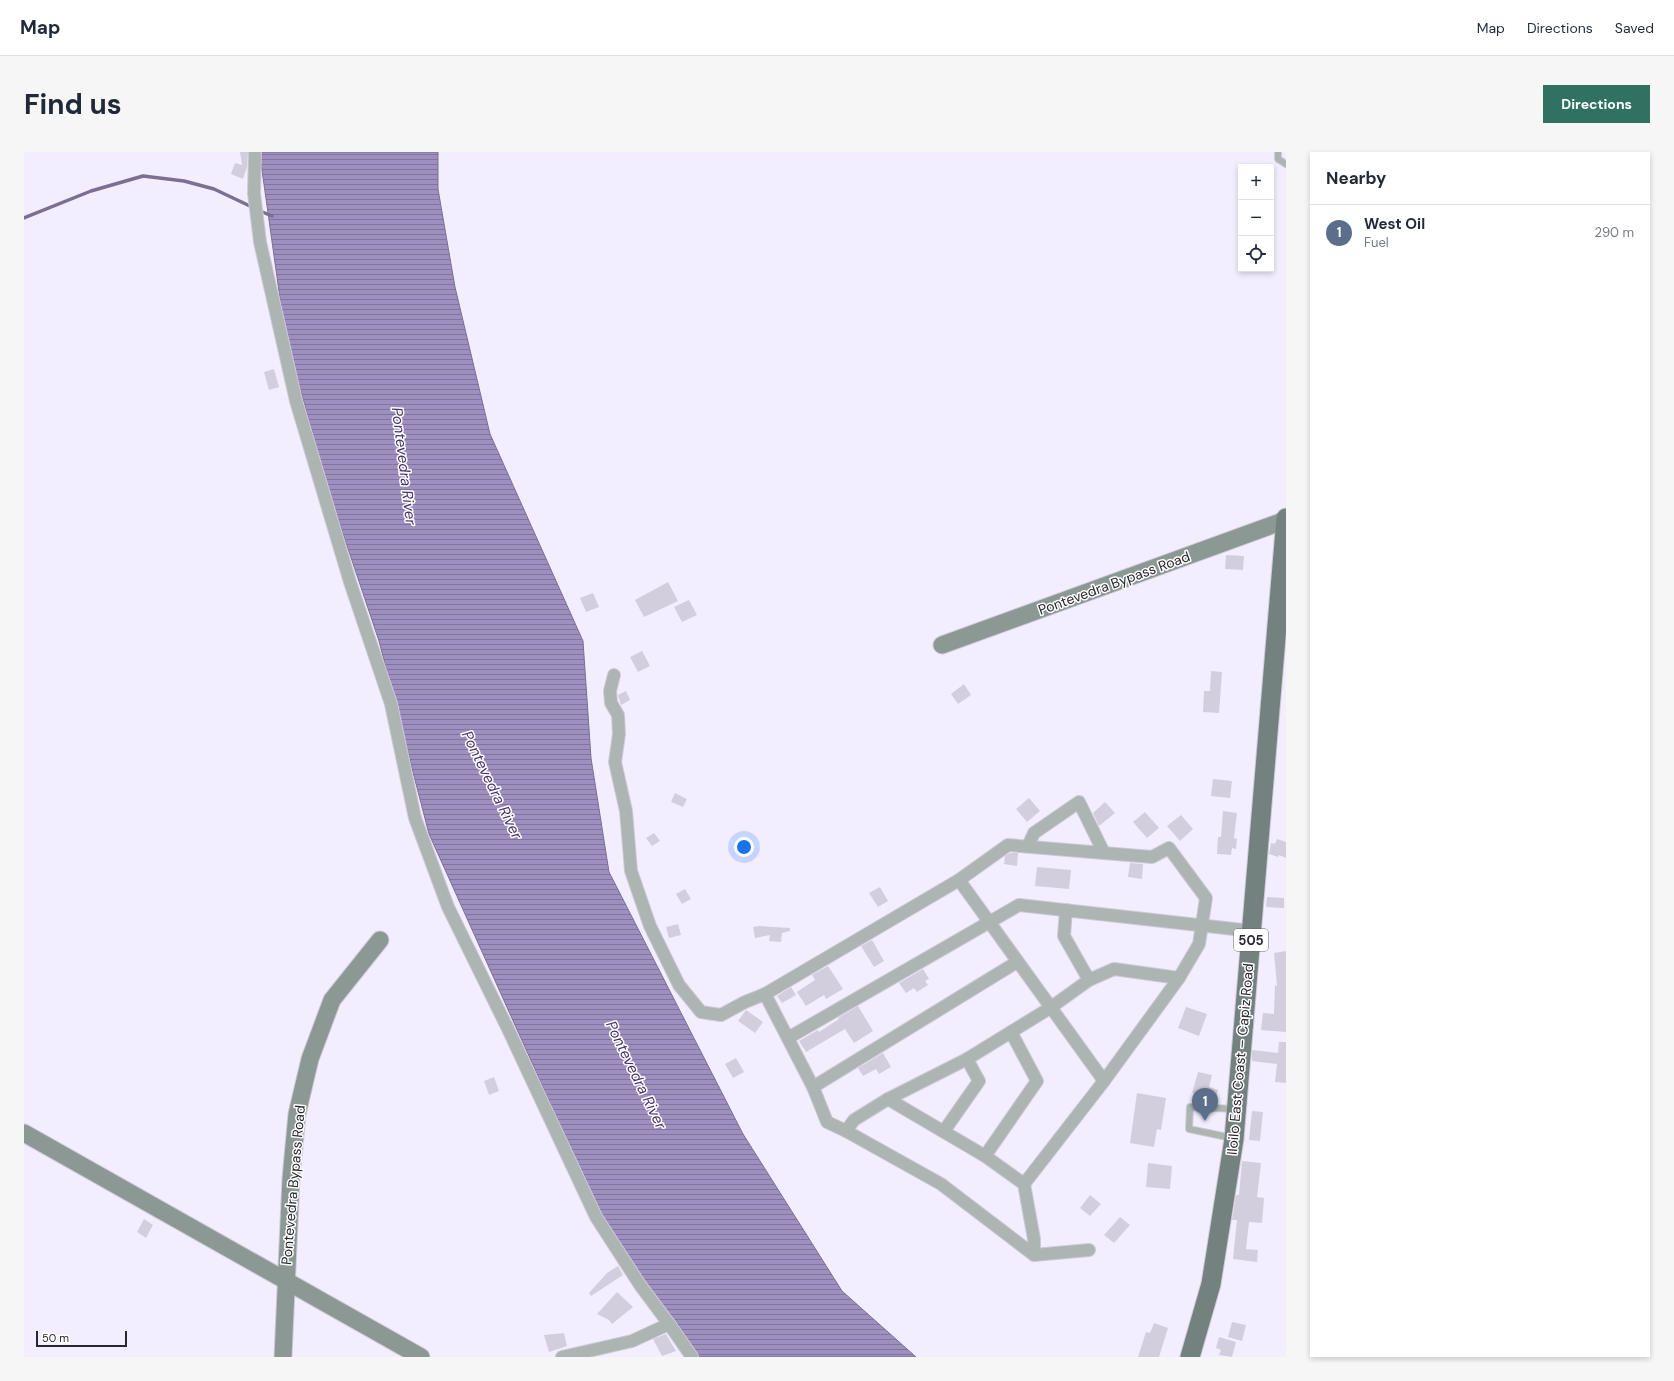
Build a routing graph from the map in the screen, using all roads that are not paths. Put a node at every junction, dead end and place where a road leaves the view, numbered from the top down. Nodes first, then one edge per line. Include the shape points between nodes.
1 (255, 152) edge
2 (1278, 152) edge
3 (1286, 164) edge
4 (1286, 519) edge
5 (942, 645) dead end
6 (614, 675) dead end
7 (1028, 846) junction
8 (1104, 853) junction
9 (959, 880) junction
10 (1066, 910) junction
11 (990, 923) junction
12 (1202, 925) junction
13 (1252, 931) junction
14 (380, 940) dead end
15 (1017, 962) junction
16 (1179, 978) junction
17 (1089, 980) junction
18 (765, 994) junction
19 (1050, 1008) junction
20 (1011, 1032) junction
21 (788, 1038) junction
22 (967, 1059) junction
23 (1104, 1081) junction
24 (813, 1087) junction
25 (888, 1099) junction
26 (1236, 1109) junction
27 (846, 1131) junction
28 (944, 1132) junction
29 (24, 1133) edge
30 (1234, 1139) junction
31 (985, 1156) junction
32 (1024, 1184) junction
33 (1089, 1250) dead end
34 (1034, 1255) junction
35 (286, 1280) junction
36 (669, 1324) junction
37 (282, 1357) edge
38 (421, 1357) edge
39 (562, 1357) edge
40 (692, 1357) edge
41 (1190, 1357) edge

1 - 36 street via 254,193 260,242 296,401 350,582 392,704 415,818 448,907 596,1216 640,1285
2 - 3 lane via 1278,159
4 - 5 main road, Pontevedra Bypass Road
4 - 13 main road, Iloilo East Coast – Capiz Road / 505
6 - 18 street via 610,692 611,703 618,715 619,734 615,762 626,811 631,871 650,926 679,985 701,1012 721,1015
7 - 8 street
7 - 8 street via 1034,833 1079,802
7 - 9 street via 1008,845
8 - 12 street via 1152,858 1169,848 1206,898
9 - 11 street
9 - 18 street
10 - 11 street via 1020,905
10 - 12 street
10 - 17 street via 1064,936
11 - 15 street
11 - 21 street
12 - 13 street
12 - 16 street via 1199,944
13 - 26 main road, Iloilo East Coast – Capiz Road / 505
14 - 35 main road, Pontevedra Bypass Road via 332,1000 310,1059 297,1114
15 - 19 street
15 - 24 street
16 - 17 street via 1114,969
16 - 23 street
17 - 19 street
18 - 21 street
19 - 20 street
19 - 23 street
20 - 22 street
20 - 31 street via 1037,1081
21 - 24 street
22 - 25 street
22 - 28 street via 979,1081
23 - 32 street
24 - 27 street via 827,1122
25 - 27 street via 854,1120
25 - 28 street
26 - 30 main road, Iloilo East Coast – Capiz Road / 505
26 - 30 lane via 1190,1107 1189,1129
27 - 34 street via 941,1184
28 - 31 street
29 - 35 main road
30 - 41 main road, Iloilo East Coast – Capiz Road / 505 via 1211,1284
31 - 32 street
32 - 34 street via 1034,1239
33 - 34 street
35 - 37 main road, Pontevedra Bypass Road
35 - 38 main road
36 - 39 street via 632,1341
36 - 40 street

